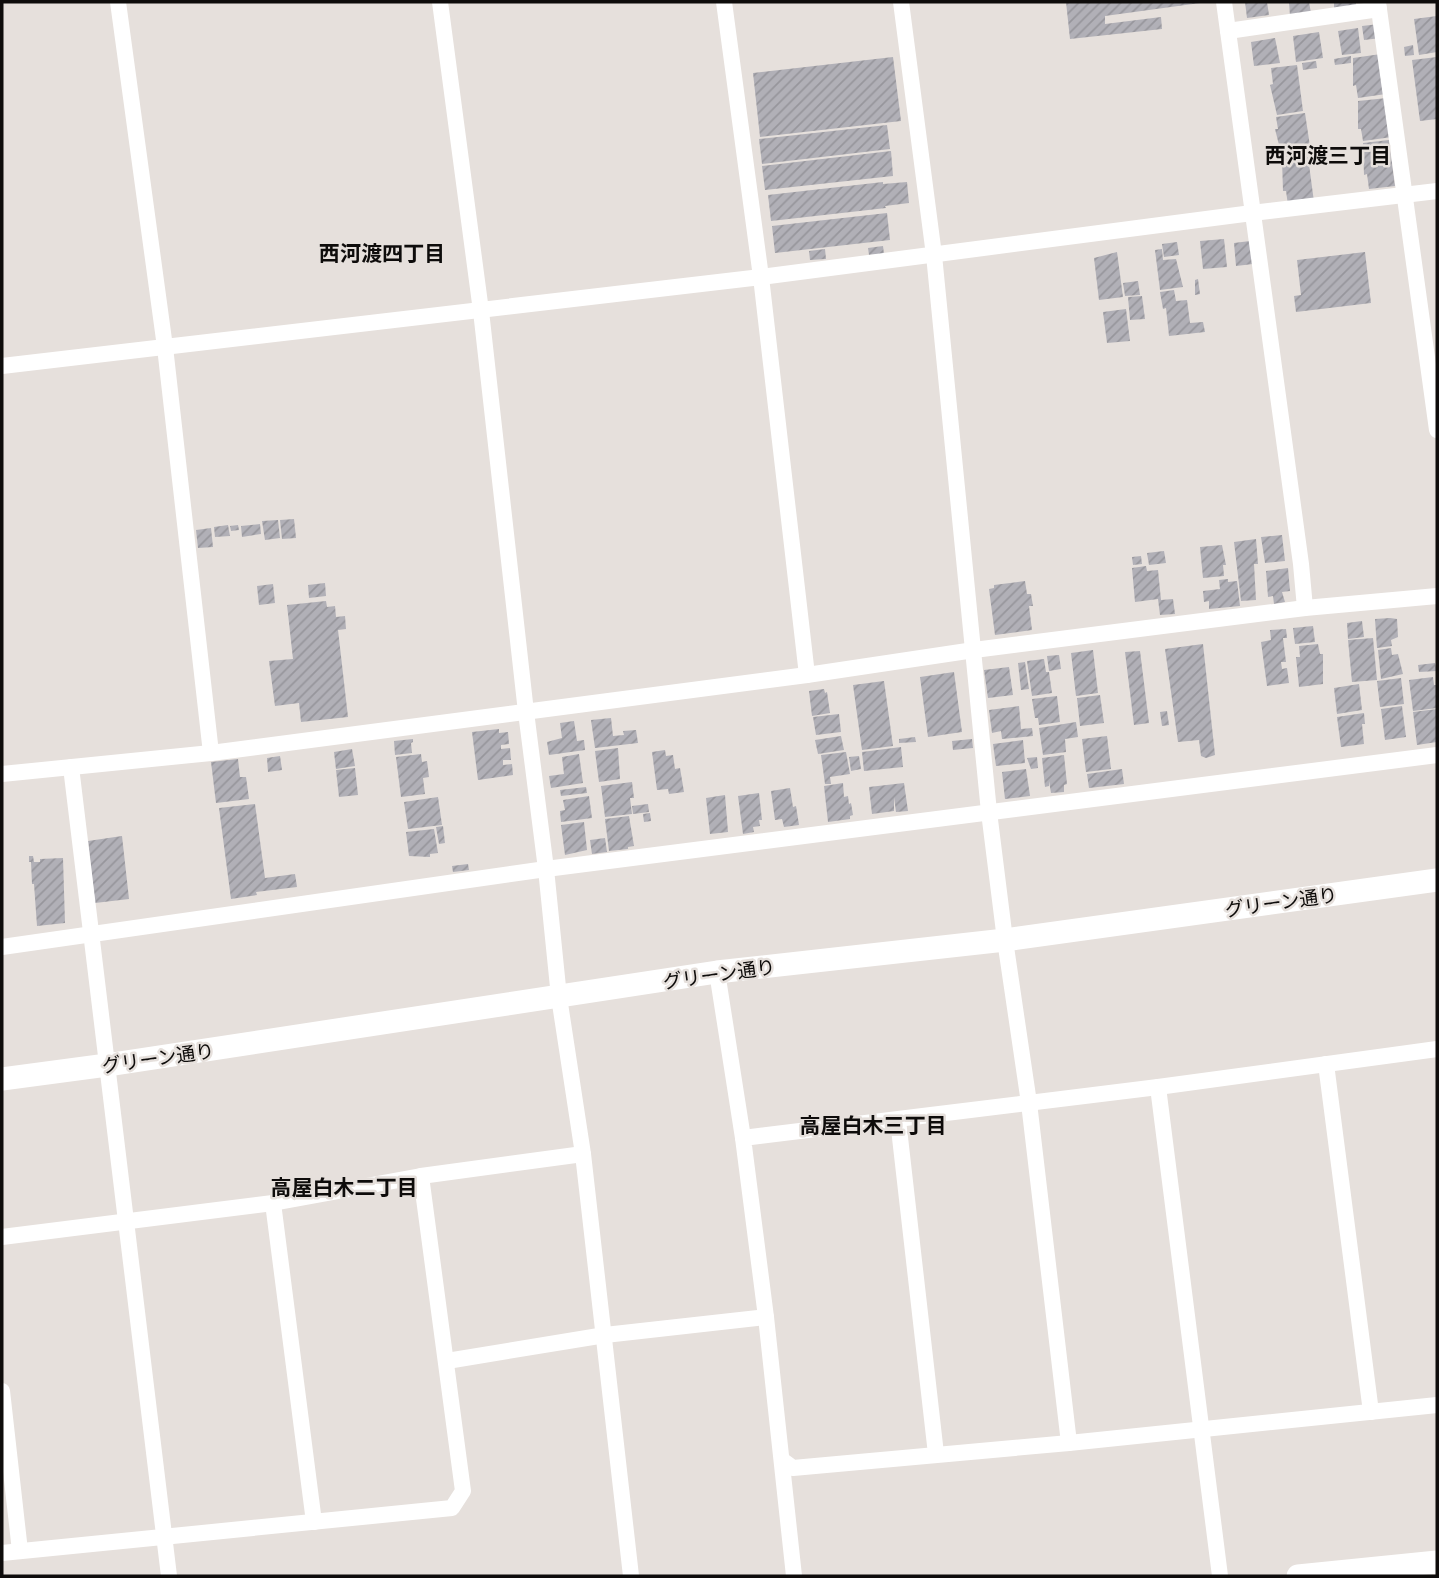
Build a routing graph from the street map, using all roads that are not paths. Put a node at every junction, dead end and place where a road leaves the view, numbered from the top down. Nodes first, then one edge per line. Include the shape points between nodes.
1 (118, 2) edge
2 (440, 2) edge
3 (724, 2) edge
4 (901, 2) edge
5 (1224, 2) edge
6 (1379, 6) edge
7 (1227, 31) junction
8 (1437, 191) edge
9 (1404, 195) junction
10 (1252, 213) junction
11 (934, 256) junction
12 (761, 277) junction
13 (481, 311) junction
14 (165, 347) junction
15 (2, 366) edge
16 (1437, 430) edge
17 (1437, 596) edge
18 (1305, 608) junction
19 (974, 650) junction
20 (807, 675) junction
21 (526, 712) junction
22 (211, 753) junction
23 (1437, 755) edge
24 (71, 767) junction
25 (2, 774) edge
26 (989, 811) junction
27 (546, 869) junction
28 (1437, 880) edge
29 (92, 935) junction
30 (1004, 940) junction
31 (2, 947) edge
32 (717, 972) junction
33 (559, 997) junction
34 (1437, 1049) edge
35 (1325, 1064) junction
36 (107, 1065) junction
37 (2, 1079) edge
38 (1158, 1087) junction
39 (1029, 1103) junction
40 (898, 1119) junction
41 (743, 1138) junction
42 (583, 1154) junction
43 (421, 1176) junction
44 (273, 1203) junction
45 (127, 1222) junction
46 (2, 1237) edge
47 (766, 1317) junction
48 (604, 1335) junction
49 (447, 1362) junction
50 (2, 1391) edge
51 (1437, 1405) edge
52 (1371, 1412) junction
53 (1202, 1429) junction
54 (1069, 1443) junction
55 (936, 1454) junction
56 (782, 1460) junction
57 (314, 1522) junction
58 (163, 1535) junction
59 (20, 1551) junction
60 (2, 1553) edge
61 (1437, 1562) edge
62 (169, 1576) edge
63 (631, 1576) edge
64 (794, 1576) edge
65 (1220, 1576) edge
66 (1298, 1576) edge

1 - 14 street
2 - 13 street
3 - 12 street
4 - 11 street
5 - 7 street
6 - 7 street
6 - 9 street
7 - 10 street
8 - 9 street
9 - 10 street
9 - 16 street
10 - 11 street
10 - 18 street
11 - 12 street
11 - 19 street
12 - 13 street
12 - 20 street
13 - 14 street
13 - 21 street
14 - 15 street
14 - 22 street
17 - 18 street
18 - 19 street
19 - 20 street
19 - 26 street
20 - 21 street
21 - 22 street
21 - 27 street
22 - 24 street
23 - 26 street
24 - 25 street
24 - 29 street
26 - 27 street
26 - 30 street
27 - 29 street
27 - 33 street
28 - 30 street, グリーン通り
29 - 31 street
29 - 36 street
30 - 32 street, グリーン通り
30 - 39 street
32 - 33 street, グリーン通り
32 - 41 street
33 - 36 street, グリーン通り
33 - 42 street
34 - 35 street
35 - 38 street
35 - 52 street
36 - 37 street, グリーン通り
36 - 45 street
38 - 39 street
38 - 53 street
39 - 40 street
39 - 54 street
40 - 41 street
40 - 55 street
41 - 47 street
42 - 43 street
42 - 48 street
43 - 44 street
43 - 49 street
44 - 45 street
44 - 57 street
45 - 46 street
45 - 58 street
47 - 48 street
47 - 56 street
48 - 49 street
48 - 63 street
49 - 57 street via 463,1491 452,1508
50 - 59 street
51 - 52 street
52 - 53 street
53 - 54 street
53 - 65 street
54 - 55 street
55 - 56 street via 793,1468
56 - 64 street
57 - 58 street
58 - 59 street
58 - 62 street
59 - 60 street
61 - 66 street

